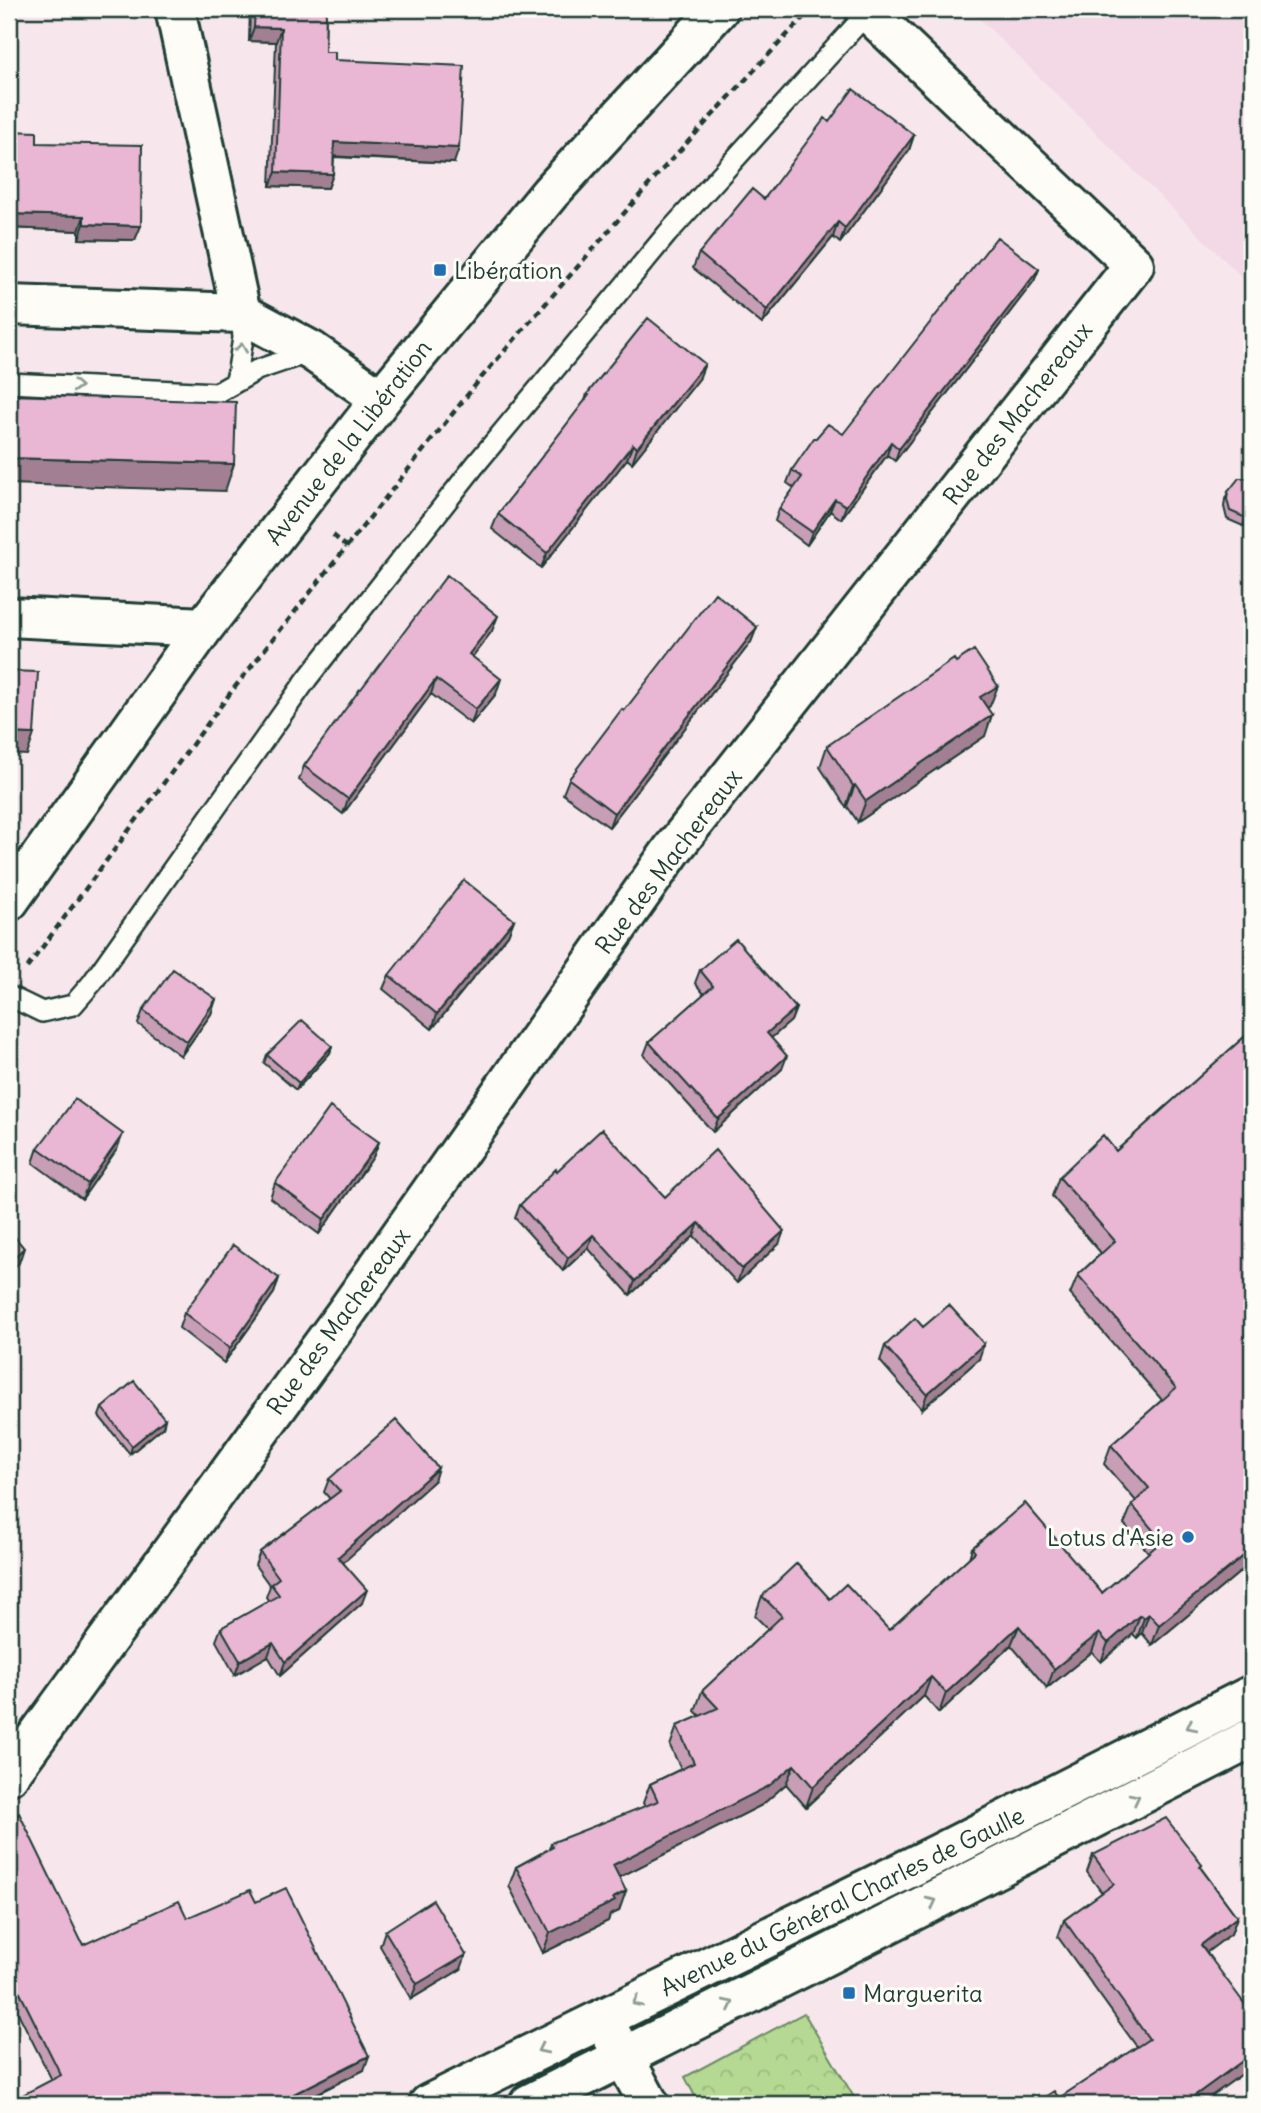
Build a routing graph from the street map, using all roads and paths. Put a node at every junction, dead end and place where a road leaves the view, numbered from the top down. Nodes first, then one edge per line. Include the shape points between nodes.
1 (175, 9) edge
2 (719, 9) edge
3 (811, 9) edge
4 (867, 10) edge
5 (9, 305) edge
6 (241, 313) junction
7 (312, 351) junction
8 (236, 382) junction
9 (9, 383) edge
10 (381, 399) junction
11 (9, 617) edge
12 (204, 626) junction
13 (9, 901) edge
14 (22, 975) dead end
15 (9, 996) edge
16 (1252, 1695) edge
17 (1252, 1738) edge
18 (9, 1775) edge
19 (603, 2019) junction
20 (624, 2057) junction
21 (429, 2104) edge
22 (528, 2104) edge
23 (649, 2104) edge

1 - 6 street
2 - 10 street, Avenue de la Libération via 550,193
3 - 14 path via 659,173 481,378 231,692
4 - 15 lane via 667,234 476,464 307,679 73,1005 41,1012
4 - 18 street, Rue des Machereaux via 1134,265 672,850 345,1314
5 - 6 street
6 - 7 street
8 -> 6 lane via 243,338
7 - 8 lane
7 - 10 street
9 -> 8 lane via 217,393
10 - 12 street, Avenue de la Libération
11 - 12 street
12 - 13 street, Avenue de la Libération
16 -> 19 street, Avenue du Général Charles de Gaulle
20 -> 17 street, Avenue du Général Charles de Gaulle
19 - 20 street
19 -> 21 street, Avenue du Général Charles de Gaulle
20 - 22 street, Avenue du Général Charles de Gaulle
20 - 23 street

